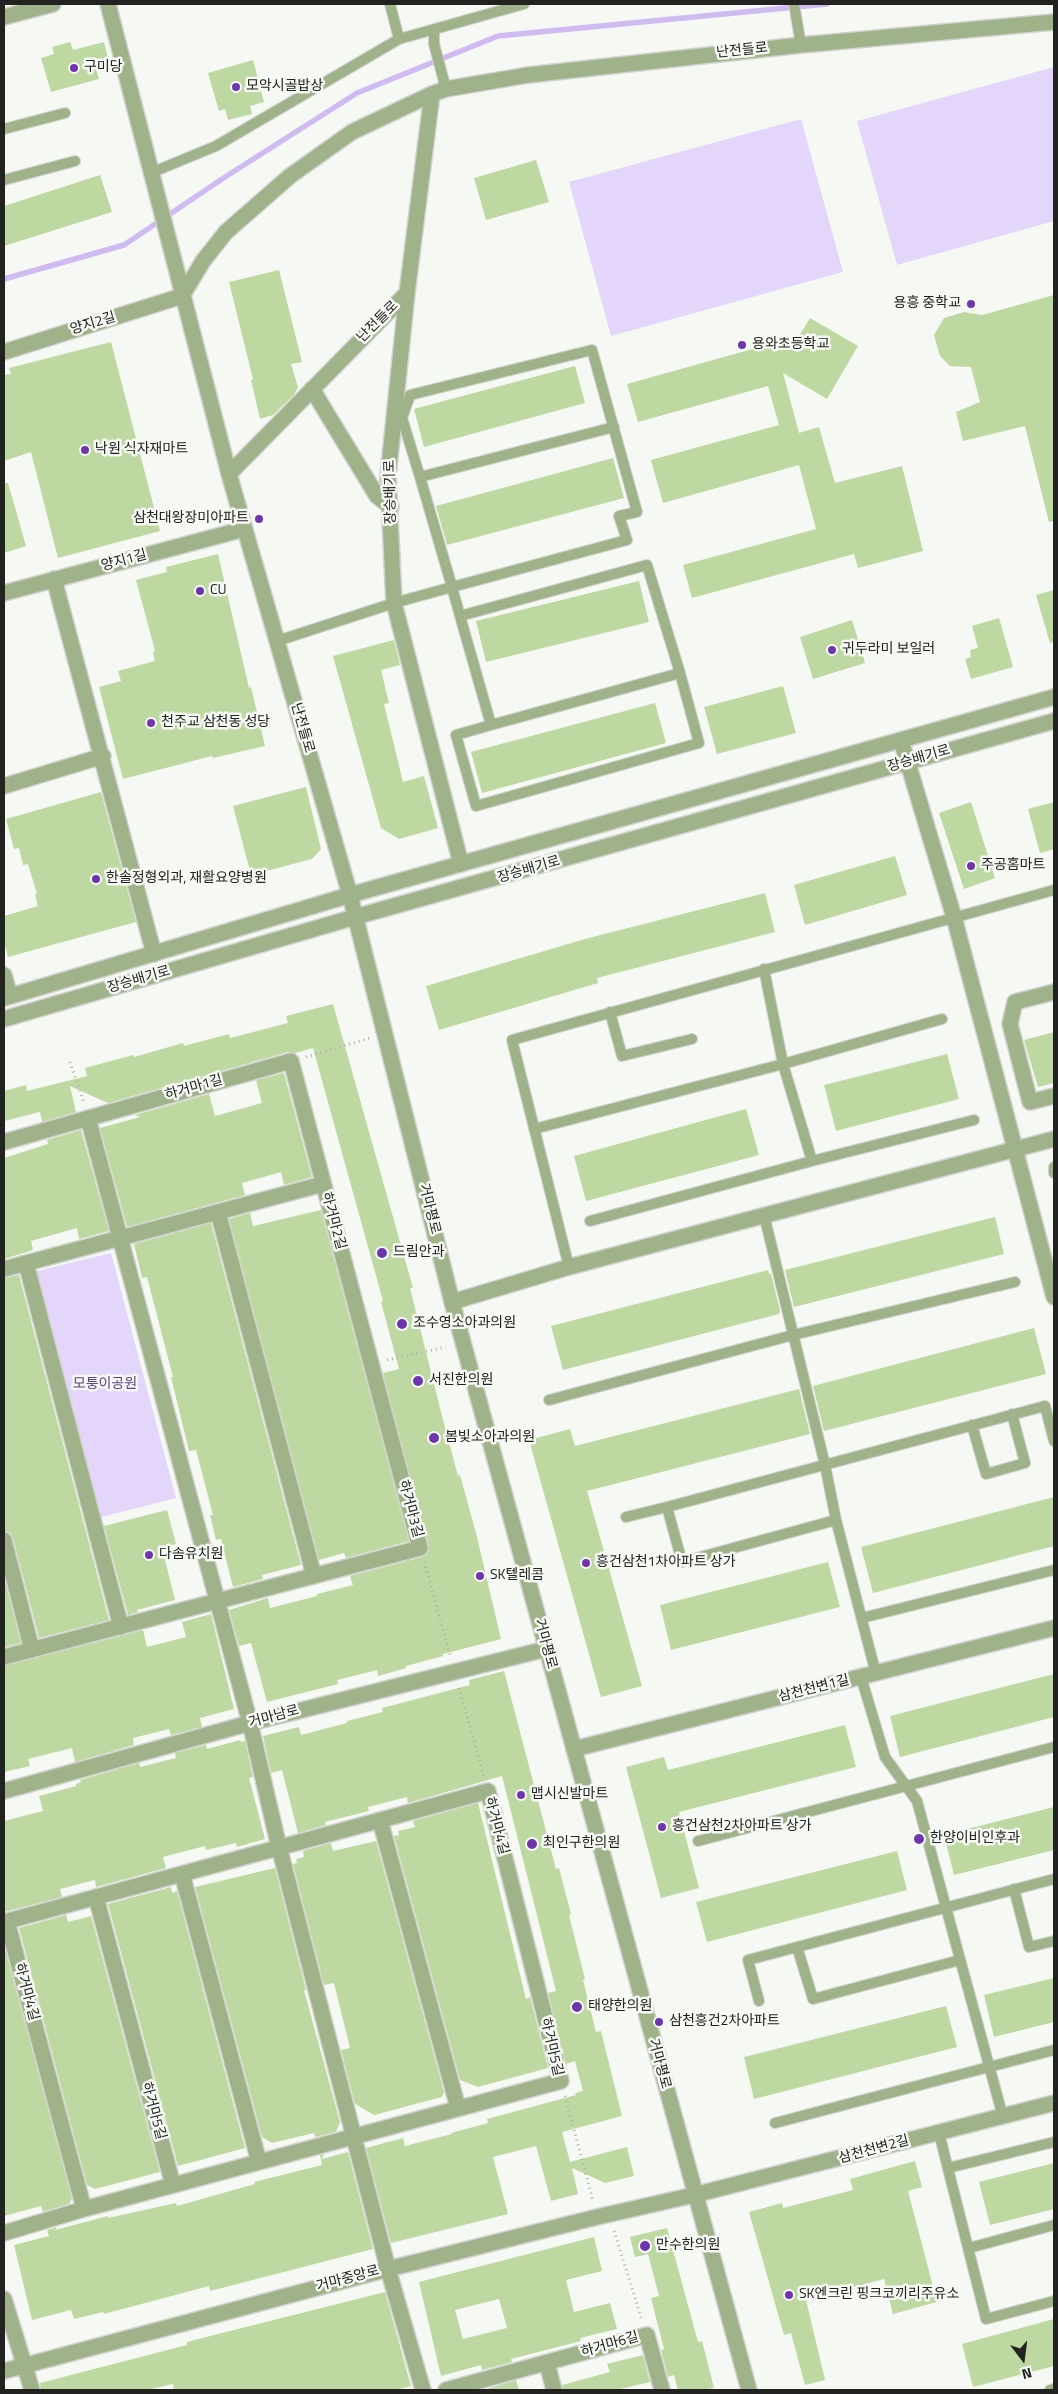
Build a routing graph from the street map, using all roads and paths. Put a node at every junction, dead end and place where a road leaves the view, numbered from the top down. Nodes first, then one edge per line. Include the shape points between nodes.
1 (53, 4) edge
2 (108, 4) edge
3 (390, 4) edge
4 (524, 4) edge
5 (794, 4) edge
6 (4, 17) edge
7 (1054, 22) edge
8 (434, 29) junction
9 (399, 39) junction
10 (801, 45) junction
11 (439, 92) junction
12 (65, 113) dead end
13 (4, 129) edge
14 (75, 161) dead end
15 (154, 179) junction
16 (4, 180) edge
17 (407, 293) junction
18 (182, 296) junction
19 (4, 352) edge
20 (312, 389) junction
21 (614, 426) junction
22 (229, 474) junction
23 (420, 477) junction
24 (391, 507) junction
25 (244, 529) junction
26 (54, 579) junction
27 (452, 587) junction
28 (4, 593) edge
29 (394, 603) junction
30 (460, 616) junction
31 (277, 641) junction
32 (680, 673) junction
33 (1054, 697) edge
34 (1054, 720) edge
35 (491, 725) junction
36 (901, 740) junction
37 (103, 756) junction
38 (907, 763) junction
39 (4, 786) edge
40 (461, 864) junction
41 (1054, 890) edge
42 (350, 895) junction
43 (355, 917) junction
44 (954, 917) junction
45 (154, 954) junction
46 (764, 969) junction
47 (4, 975) edge
48 (1054, 992) edge
49 (7, 997) edge
50 (610, 1012) junction
51 (4, 1019) edge
52 (942, 1019) dead end
53 (385, 1034) junction
54 (692, 1039) dead end
55 (291, 1061) junction
56 (70, 1062) dead end
57 (783, 1064) junction
58 (1054, 1096) edge
59 (88, 1118) junction
60 (974, 1120) dead end
61 (534, 1129) junction
62 (1054, 1138) edge
63 (4, 1142) edge
64 (1015, 1149) junction
65 (812, 1161) junction
66 (1054, 1167) edge
67 (1054, 1172) edge
68 (323, 1184) junction
69 (218, 1212) junction
70 (764, 1216) junction
71 (590, 1221) dead end
72 (120, 1238) junction
73 (26, 1263) junction
74 (569, 1267) junction
75 (4, 1269) edge
76 (1015, 1282) dead end
77 (1054, 1297) edge
78 (452, 1302) junction
79 (793, 1334) junction
80 (464, 1343) junction
81 (371, 1364) junction
82 (548, 1400) dead end
83 (1012, 1414) junction
84 (972, 1425) junction
85 (1054, 1440) edge
86 (825, 1464) junction
87 (667, 1507) junction
88 (626, 1517) dead end
89 (836, 1520) junction
90 (4, 1540) edge
91 (1054, 1570) edge
92 (314, 1576) junction
93 (217, 1601) junction
94 (862, 1618) junction
95 (121, 1627) junction
96 (1054, 1628) edge
97 (546, 1649) junction
98 (32, 1650) junction
99 (4, 1657) edge
100 (876, 1674) junction
101 (861, 1677) junction
102 (250, 1723) junction
103 (1054, 1747) edge
104 (574, 1749) junction
105 (907, 1787) junction
106 (4, 1791) edge
107 (380, 1820) junction
108 (698, 1842) dead end
109 (279, 1847) junction
110 (182, 1874) junction
111 (1054, 1880) edge
112 (1014, 1889) junction
113 (96, 1897) junction
114 (946, 1907) junction
115 (5, 1922) edge
116 (525, 1939) joint
117 (1054, 1941) edge
118 (797, 1947) junction
119 (960, 1960) junction
120 (759, 2000) dead end
121 (1054, 2050) edge
122 (989, 2067) junction
123 (1054, 2103) edge
124 (458, 2108) junction
125 (1003, 2117) junction
126 (775, 2124) dead end
127 (939, 2133) junction
128 (355, 2135) junction
129 (1054, 2142) edge
130 (259, 2162) junction
131 (948, 2168) junction
132 (173, 2185) junction
133 (694, 2195) junction
134 (84, 2209) junction
135 (1054, 2225) edge
136 (4, 2233) edge
137 (969, 2248) junction
138 (388, 2268) junction
139 (4, 2299) edge
140 (1054, 2301) edge
141 (547, 2363) junction
142 (24, 2366) junction
143 (4, 2371) edge
144 (1054, 2389) edge
145 (32, 2390) edge
146 (423, 2390) edge
147 (446, 2390) edge
148 (554, 2390) edge
149 (662, 2390) edge
150 (748, 2390) edge
151 (1050, 2390) edge

1 - 6 street
2 - 15 street, 난전들로
3 - 9 lane
4 - 8 lane
5 - 10 lane
7 - 10 street, 난전들로
8 - 9 lane
8 - 11 lane via 441,74
9 - 15 lane
10 - 11 street, 난전들로 via 528,75
11 - 17 street, 난전들로
11 - 18 street, 난전들로 via 352,132 290,176 226,232 203,261
12 - 13 lane
14 - 16 lane
15 - 18 street, 난전들로
17 - 20 street, 난전들로
17 - 24 street, 장승배기로 via 388,476
18 - 19 street, 양지2길
18 - 22 street, 난전들로
20 - 22 street, 난전들로
20 - 24 street via 377,496
21 - 23 lane
21 - 23 lane via 592,350 410,395 402,418
21 - 27 lane via 637,512 618,516 627,540
22 - 25 street, 난전들로
23 - 27 lane
24 - 29 street, 장승배기로
25 - 26 street, 양지1길
25 - 31 street, 난전들로
26 - 28 street, 양지1길
26 - 37 street, 장승배기로
27 - 29 lane
27 - 30 lane
29 - 31 lane
29 - 40 street, 장승배기로
30 - 32 lane via 647,565
30 - 35 lane
31 - 42 street, 난전들로
32 - 35 lane
32 - 35 lane via 699,743 476,806 456,735
33 - 36 street, 장승배기로
34 - 38 street, 장승배기로
36 - 38 street
36 - 40 street, 장승배기로
37 - 39 street
37 - 45 street, 장승배기로
38 - 43 street, 장승배기로
38 - 44 street
40 - 42 street, 장승배기로
41 - 44 lane
42 - 43 street, 거마평로
42 - 45 street, 장승배기로
43 - 51 street, 장승배기로
43 - 53 street, 거마평로
44 - 46 lane
44 - 64 street
45 - 49 street, 장승배기로
46 - 50 lane
46 - 57 lane
47 - 49 street, 장승배기로
48 - 58 street via 1015,1002 1010,1024 1030,1102
50 - 54 lane via 622,1056
50 - 61 lane via 512,1040
52 - 57 lane
53 - 55 path
53 - 78 street, 거마평로
55 - 59 street, 하거마1길
55 - 68 street
56 - 59 path
57 - 61 lane
57 - 65 lane
59 - 63 street, 하거마1길
59 - 72 street
60 - 65 lane
61 - 74 lane
62 - 64 street
64 - 70 street
64 - 77 street
65 - 71 lane
66 - 67 lane
68 - 69 street, 하거마2길
68 - 81 street, 하거마2길
69 - 72 street, 하거마2길
69 - 92 street
70 - 74 street
70 - 79 lane
72 - 73 street, 하거마2길
72 - 93 street
73 - 75 street, 하거마2길
73 - 95 street
74 - 78 street
76 - 79 lane
78 - 80 street, 거마평로
79 - 82 lane
79 - 86 lane
80 - 81 path
80 - 97 street, 거마평로
81 - 92 street, 하거마3길 via 420,1548
83 - 84 lane
83 - 84 lane via 1025,1463 986,1474
83 - 85 lane via 1045,1406
84 - 86 lane
86 - 87 lane
86 - 89 lane
87 - 88 lane
87 - 89 lane via 682,1562
89 - 94 lane
90 - 98 street
91 - 94 lane
92 - 93 street, 하거마3길
93 - 95 street, 하거마3길
93 - 102 street
94 - 100 lane
95 - 98 street, 하거마3길
96 - 100 street, 삼천천변1길
97 - 102 street, 거마남로
97 - 104 street, 거마평로
98 - 99 street, 하거마3길
100 - 101 street, 삼천천변1길
101 - 104 street, 삼천천변1길
101 - 105 lane via 885,1757
102 - 106 street, 거마남로
102 - 109 street
103 - 105 lane
104 - 133 street, 거마평로
105 - 108 lane
105 - 114 lane via 918,1800
107 - 109 street, 하거마4길
107 - 116 street, 하거마4길 via 488,1791
107 - 124 street
109 - 110 street, 하거마4길
109 - 128 street
110 - 113 street, 하거마4길
110 - 130 street
111 - 112 lane
112 - 114 lane
112 - 117 lane via 1029,1947
113 - 115 street, 하거마4길
113 - 132 street, 하거마5길
114 - 118 lane
114 - 119 lane
115 - 134 street, 하거마4길
116 - 124 street, 하거마5길 via 561,2081
118 - 119 lane via 813,1999
118 - 120 lane via 748,1960
119 - 122 lane
121 - 122 lane
122 - 125 lane
122 - 126 lane
123 - 125 street, 삼천천변2길
124 - 128 street, 하거마5길
125 - 127 street, 삼천천변2길
127 - 131 lane
127 - 133 street, 삼천천변2길
128 - 130 street, 하거마5길
128 - 138 street
129 - 131 lane
130 - 132 street, 하거마5길
131 - 137 lane
132 - 134 street, 하거마5길
133 - 138 street, 거마중앙로
133 - 150 street, 거마평로
134 - 136 street, 하거마5길
135 - 137 lane
137 - 140 lane via 986,2319
138 - 142 street, 거마중앙로
138 - 146 street
139 - 142 street
141 - 147 street, 하거마6길
141 - 148 street
141 - 149 street, 하거마6길 via 647,2335
142 - 143 street, 거마중앙로
142 - 145 street
144 - 151 lane

